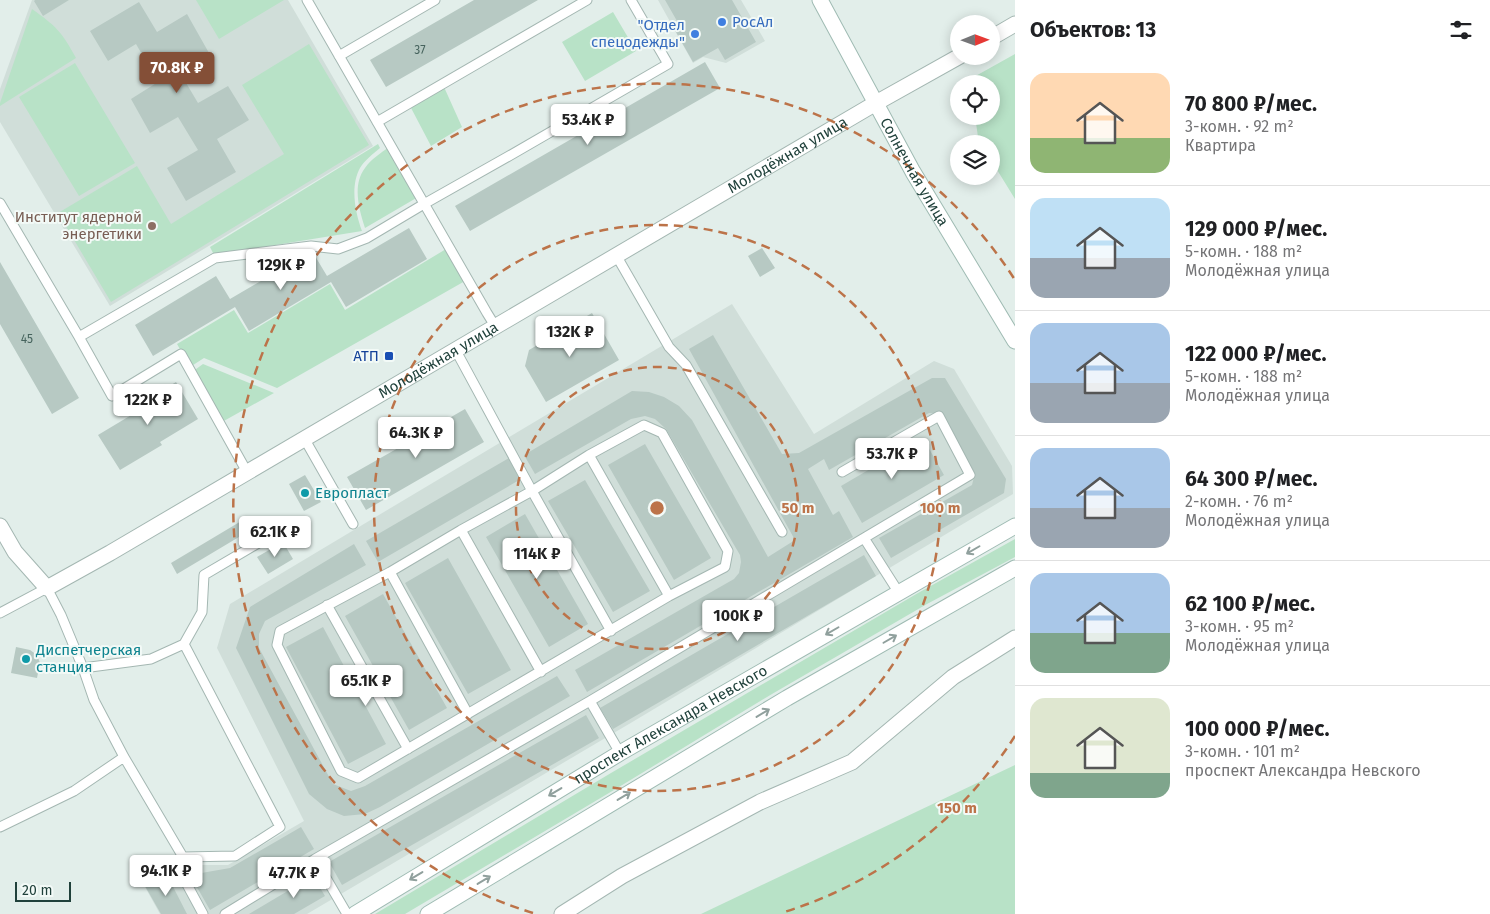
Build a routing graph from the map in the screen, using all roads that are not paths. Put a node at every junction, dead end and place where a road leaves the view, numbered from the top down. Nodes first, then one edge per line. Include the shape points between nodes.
1 (307, 0) edge
2 (435, 0) edge
3 (586, 0) edge
4 (631, 0) edge
5 (820, 0) edge
6 (1015, 24) edge
7 (1000, 33) edge
8 (339, 56) junction
9 (950, 62) edge
10 (876, 103) junction
11 (377, 122) junction
12 (0, 203) edge
13 (424, 204) junction
14 (616, 255) junction
15 (495, 326) junction
16 (79, 337) junction
17 (1015, 341) edge
18 (455, 350) junction
19 (304, 438) junction
20 (588, 455) junction
21 (247, 472) junction
22 (842, 472) dead end
23 (532, 491) junction
24 (294, 522) dead end
25 (353, 524) dead end
26 (0, 526) edge
27 (1015, 526) edge
28 (461, 530) junction
29 (782, 532) dead end
30 (864, 538) junction
31 (1015, 568) edge
32 (390, 572) junction
33 (47, 588) junction
34 (899, 593) junction
35 (669, 596) junction
36 (327, 606) junction
37 (0, 613) edge
38 (611, 631) junction
39 (1015, 638) edge
40 (184, 644) junction
41 (83, 668) junction
42 (541, 672) junction
43 (590, 702) junction
44 (468, 714) junction
45 (408, 749) junction
46 (620, 753) junction
47 (124, 757) junction
48 (0, 827) edge
49 (315, 859) junction
50 (183, 877) dead end
51 (203, 914) edge
52 (225, 914) edge
53 (347, 914) edge
54 (355, 914) edge
55 (428, 914) edge
56 (562, 914) edge

1 - 8 lane
2 - 8 lane
3 - 11 lane
4 - 13 lane via 668,64
5 - 10 street, Солнечная улица
6 - 7 street
8 - 11 lane
9 - 10 street, Молодёжная улица
10 - 14 street, Молодёжная улица
10 - 17 street, Солнечная улица via 913,172
11 - 13 lane
12 - 16 lane
13 - 15 lane
13 - 16 lane via 367,238 338,249 311,246 215,258
14 - 15 street, Молодёжная улица
14 - 29 lane via 669,347 686,365
15 - 18 street, Молодёжная улица
16 - 21 lane via 112,396 181,354
18 - 19 street, Молодёжная улица
18 - 23 lane
19 - 21 street, Молодёжная улица
19 - 25 lane
20 - 23 lane
20 - 35 lane
20 - 35 lane via 644,425 662,433 728,551 725,568
21 - 33 street, Молодёжная улица
22 - 30 lane via 939,416 970,475
23 - 28 lane
23 - 38 lane
24 - 40 lane via 204,575 202,612
26 - 33 street via 15,552
27 -> 34 street, проспект Александра Невского
28 - 32 lane
28 - 42 lane
30 - 34 lane
30 - 43 lane
55 -> 31 street via 787,698
32 - 36 lane
32 - 44 lane
33 - 37 lane
33 - 41 lane
34 -> 46 street, проспект Александра Невского
35 - 38 lane
36 - 45 lane
36 - 45 lane via 280,631 277,645 341,771 358,778
38 - 42 lane
39 - 56 street via 953,677 852,762 760,802 622,876
40 - 41 lane via 150,658
40 - 47 lane via 280,827 235,856 183,857
41 - 47 lane via 94,700
42 - 44 lane
43 - 46 lane
43 - 49 lane
44 - 45 lane
46 -> 54 street, проспект Александра Невского
47 - 48 lane via 74,791
49 - 52 lane
49 - 53 lane
50 - 51 lane

